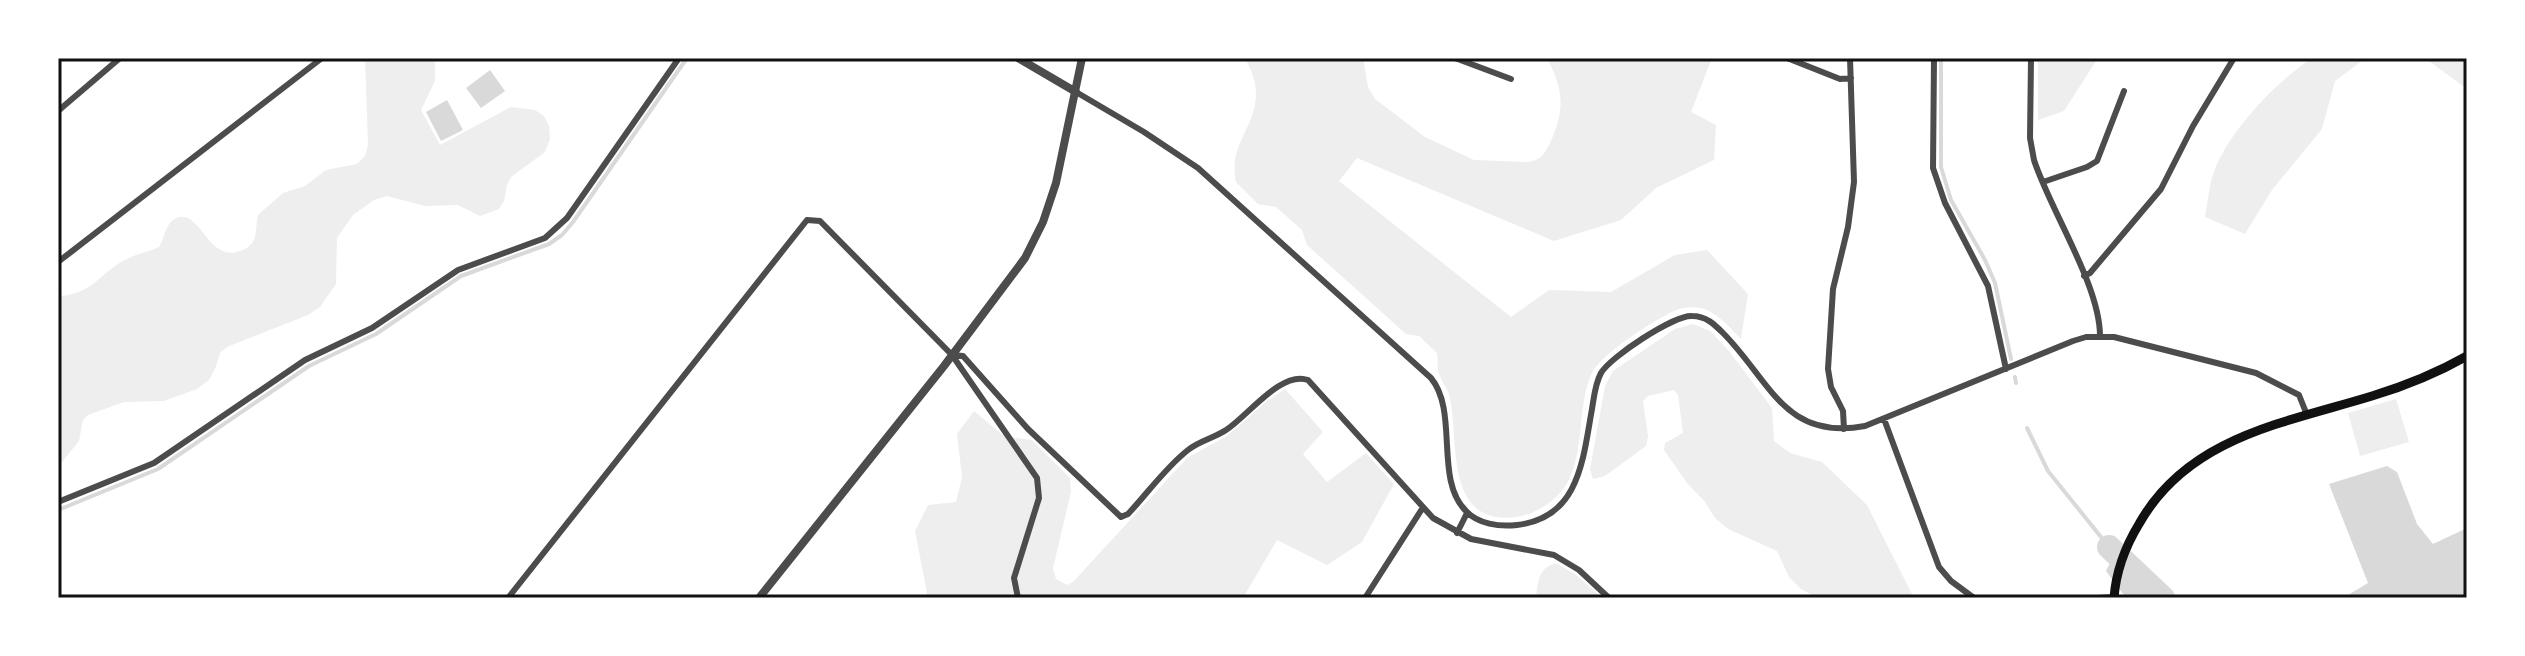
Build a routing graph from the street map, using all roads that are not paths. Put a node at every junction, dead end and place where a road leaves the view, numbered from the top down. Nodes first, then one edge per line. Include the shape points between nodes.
1 (120, 58) edge
2 (322, 58) edge
3 (679, 58) edge
4 (1018, 58) edge
5 (1082, 58) edge
6 (1455, 58) edge
7 (1787, 58) edge
8 (1850, 58) edge
9 (1934, 58) edge
10 (2031, 58) edge
11 (2234, 58) edge
12 (1851, 78) junction
13 (1511, 79) dead end
14 (2124, 91) dead end
15 (1076, 92) junction
16 (58, 111) edge
17 (2043, 182) junction
18 (58, 262) edge
19 (2084, 276) junction
20 (2100, 336) junction
21 (952, 355) junction
22 (2467, 356) edge
23 (2006, 369) junction
24 (2307, 415) junction
25 (1884, 419) junction
26 (1844, 429) junction
27 (58, 502) edge
28 (1422, 509) junction
29 (1467, 513) junction
30 (1457, 533) junction
31 (508, 598) edge
32 (759, 598) edge
33 (1018, 598) edge
34 (1365, 598) edge
35 (1609, 598) edge
36 (1974, 598) edge
37 (2098, 598) edge
38 (2114, 598) edge

1 - 16 street
2 - 18 street
3 - 27 street via 551,234 449,274 372,328 299,363 154,463
4 - 15 street
5 - 15 street
6 - 13 street
7 - 12 street via 1840,79
8 - 12 street
9 - 23 street via 1933,168 1988,286
10 - 17 street via 2030,138
11 - 19 street via 2161,189
12 - 26 street via 1854,182 1833,289 1828,369
14 - 17 street via 2097,161
15 - 21 street via 1056,183 1038,234 1010,281
15 - 29 street via 1198,168 1431,378 1442,400 1455,494
17 - 19 street
19 - 20 street
20 - 23 street via 2073,341
20 - 24 street via 2256,373 2299,395
21 - 28 street via 963,356 1028,429 1121,517 1190,449 1224,432 1271,392 1302,378
21 - 31 street via 820,221 807,220
21 - 32 street
21 - 33 street via 1037,478 1039,498 1014,578
22 - 24 main road via 2403,386
23 - 25 street
24 - 38 main road via 2245,436 2192,462 2155,498 2124,553
25 - 26 street
25 - 36 street via 1939,567
26 - 29 street via 1818,426 1790,412 1715,325 1686,316 1606,366 1597,384 1579,478 1554,510 1516,525 1489,524
28 - 30 street
28 - 34 street
29 - 30 street
30 - 35 street via 1554,555
37 - 38 street

